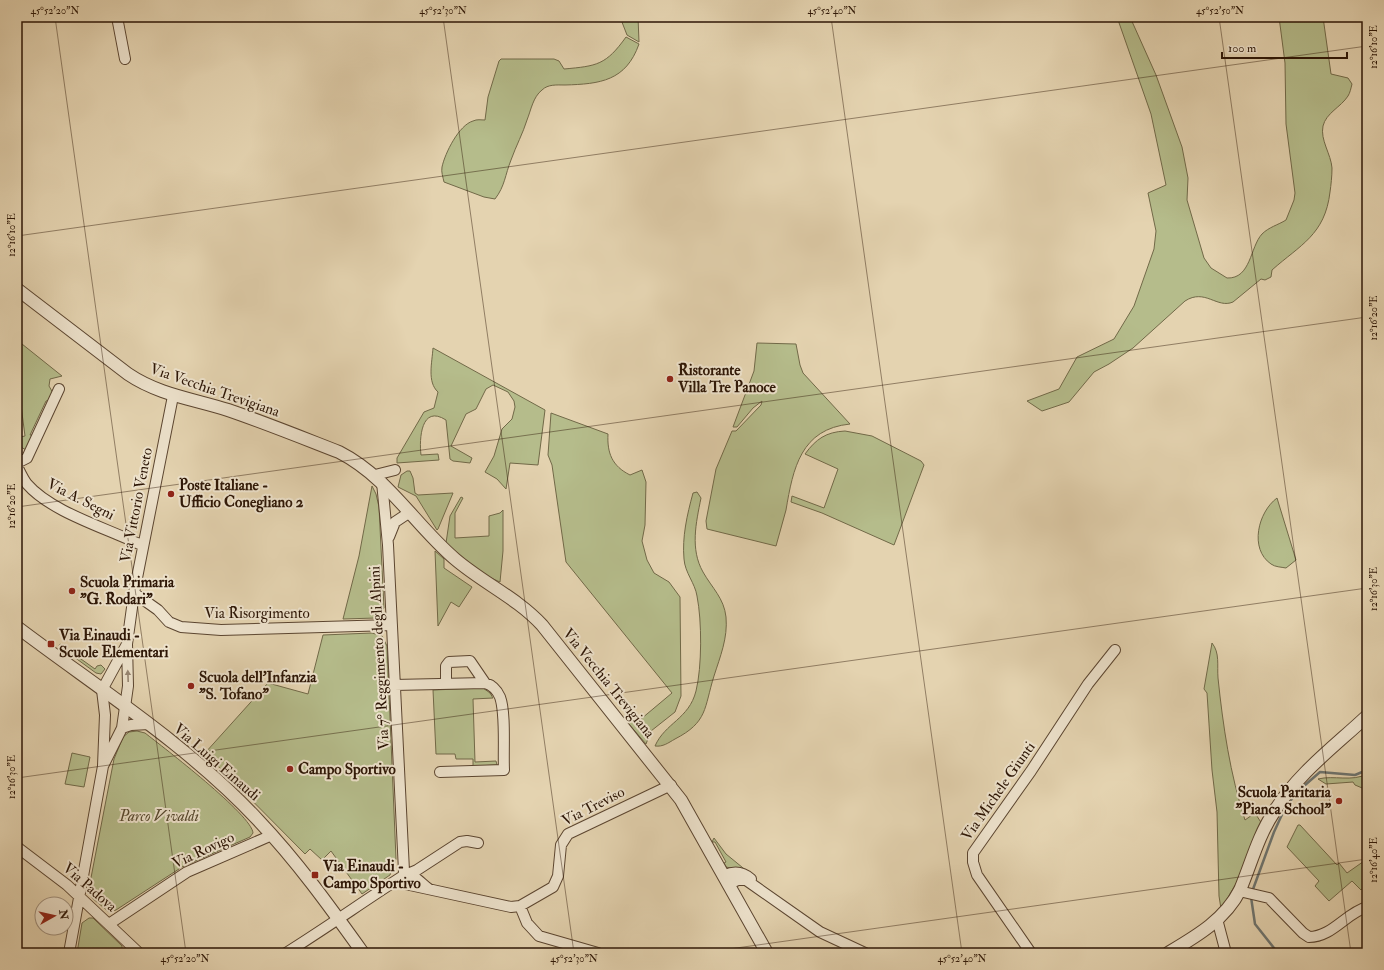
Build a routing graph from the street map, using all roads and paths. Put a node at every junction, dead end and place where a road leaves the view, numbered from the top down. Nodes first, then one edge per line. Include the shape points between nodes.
1 (116, 17) edge
2 (125, 59) dead end
3 (17, 289) edge
4 (59, 389) dead end
5 (173, 396) junction
6 (17, 464) edge
7 (395, 470) dead end
8 (379, 479) junction
9 (407, 508) junction
10 (386, 515) junction
11 (388, 545) junction
12 (143, 546) junction
13 (134, 593) junction
14 (392, 625) junction
15 (17, 628) edge
16 (127, 644) junction
17 (1115, 650) dead end
18 (446, 683) junction
19 (485, 683) junction
20 (394, 685) junction
21 (102, 690) junction
22 (123, 706) junction
23 (105, 715) junction
24 (1367, 716) edge
25 (149, 724) junction
26 (122, 728) junction
27 (103, 766) junction
28 (440, 772) dead end
29 (671, 785) junction
30 (272, 835) junction
31 (478, 843) dead end
32 (17, 847) edge
33 (400, 879) junction
34 (727, 879) junction
35 (1247, 892) junction
36 (80, 897) junction
37 (520, 906) junction
38 (1367, 907) edge
39 (338, 919) junction
40 (1217, 920) junction
41 (109, 924) junction
42 (69, 953) edge
43 (140, 953) edge
44 (286, 953) edge
45 (363, 953) edge
46 (596, 953) edge
47 (767, 953) edge
48 (865, 953) edge
49 (1031, 953) edge
50 (1168, 953) edge
51 (1226, 953) edge

1 - 2 street
3 - 5 street, Via Vecchia Trevigiana via 131,376
4 - 6 street, Via A. Segni via 27,458
5 - 8 street, Via Vecchia Trevigiana via 227,410 340,452
5 - 12 street, Via Vittorio Veneto
6 - 12 street, Via A. Segni via 27,484 47,500 94,525
7 - 8 street
8 - 9 street, Via Vecchia Trevigiana
8 - 10 street, Via 7° Reggimento degli Alpini
9 - 10 street via 391,507
9 - 11 street, Via 7° Reggimento degli Alpini via 392,526
9 - 29 street, Via Vecchia Trevigiana via 455,559 533,616
10 - 11 street, Via 7° Reggimento degli Alpini
11 - 14 street, Via 7° Reggimento degli Alpini
12 - 13 street, Via Vittorio Veneto
13 - 14 street, Via Risorgimento via 170,622 182,627 222,630
13 - 16 street, Via Vittorio Veneto
14 - 20 street, Via 7° Reggimento degli Alpini
15 - 21 street, Via Luigi Einaudi
16 - 21 street, Via Vittorio Veneto
22 -> 16 street, Via Vittorio Veneto via 128,686
17 - 49 street, Via Michele Giunti via 1088,684 973,853 977,875
18 - 19 street
18 - 19 street via 446,666 449,662 470,661
18 - 20 street
19 - 28 street via 494,688 501,699 504,770
20 - 33 street, Via 7° Reggimento degli Alpini
21 - 22 street, Via Luigi Einaudi
21 - 23 street, Via Vittorio Veneto
22 - 23 street
22 - 25 street, Via Luigi Einaudi
22 - 26 street, Via Vittorio Veneto
23 - 27 street, Via Vittorio Veneto
24 - 35 street via 1283,798 1267,824
25 - 26 street
25 - 30 street, Via Luigi Einaudi via 210,775
26 - 27 street, Via Vittorio Veneto
27 - 36 street, Via Vittorio Veneto
29 - 34 street, Via Vecchia Trevigiana
29 - 37 street, Via Treviso via 568,834 561,844 558,876 553,887
30 - 39 street, Via Luigi Einaudi
30 - 41 street, Via Rovigo via 186,872
31 - 33 street via 466,840 460,842
32 - 36 street, Via Padova
33 - 37 street via 411,875 417,877 429,889 511,908
33 - 39 street
34 - 47 street, Via Vecchia Trevigiana
34 - 48 street via 746,880 820,932
35 - 38 street via 1274,901 1309,937 1325,933 1355,912
35 - 40 street
36 - 41 street, Via Padova
36 - 42 street, Via Vittorio Veneto
37 - 46 street via 527,923 539,936
39 - 44 street
39 - 45 street, Via Luigi Einaudi
40 - 50 street
40 - 51 street
41 - 43 street, Via Padova

